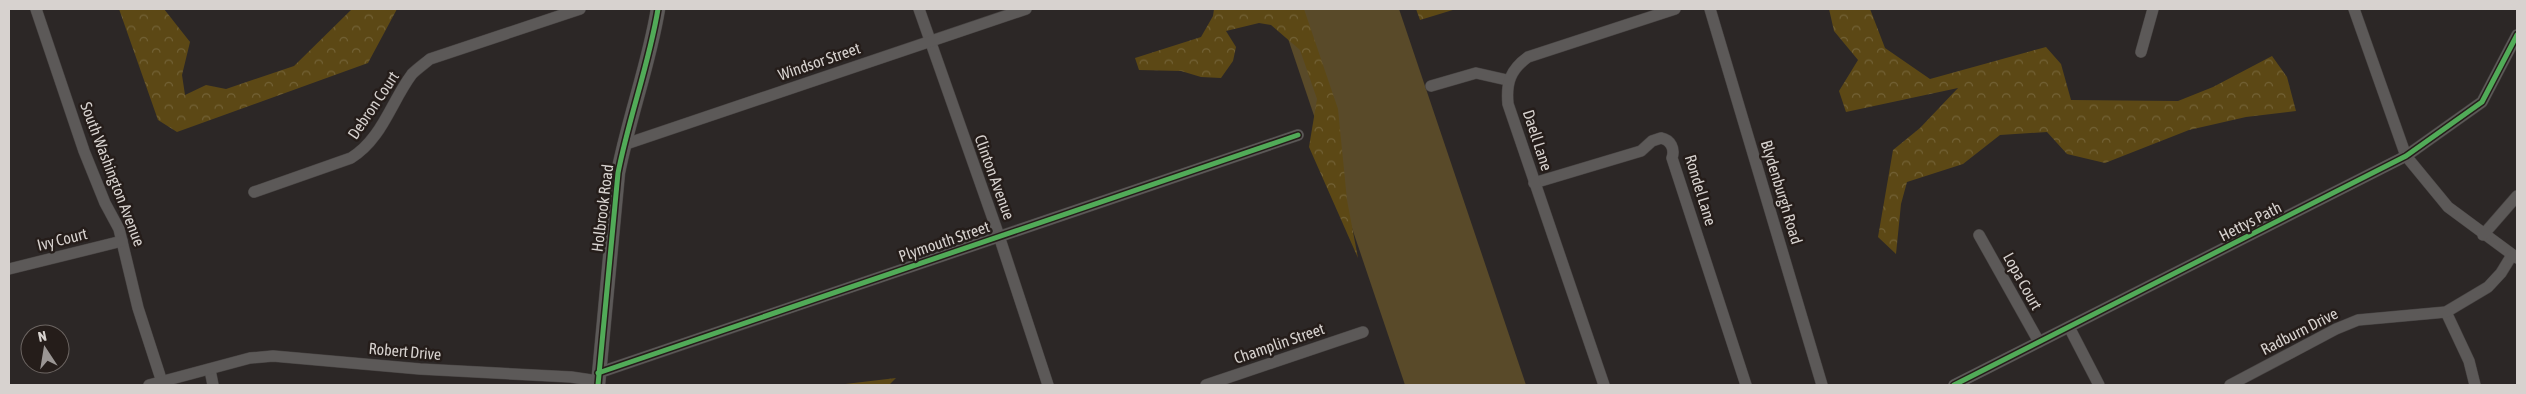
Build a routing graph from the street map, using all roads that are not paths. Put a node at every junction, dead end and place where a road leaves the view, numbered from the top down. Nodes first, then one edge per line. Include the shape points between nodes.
1 (36, 9) edge
2 (580, 9) edge
3 (658, 9) edge
4 (919, 9) edge
5 (1026, 9) edge
6 (1675, 9) edge
7 (1710, 9) edge
8 (2153, 9) edge
9 (2354, 9) edge
10 (2517, 35) edge
11 (929, 41) junction
12 (2141, 52) dead end
13 (1507, 80) junction
14 (1431, 86) dead end
15 (1298, 135) dead end
16 (623, 145) junction
17 (2406, 156) junction
18 (1534, 183) junction
19 (254, 192) dead end
20 (2517, 196) edge
21 (1979, 235) dead end
22 (2483, 235) junction
23 (998, 236) junction
24 (122, 241) junction
25 (2515, 257) edge
26 (9, 269) edge
27 (2446, 312) junction
28 (2069, 327) junction
29 (1363, 332) dead end
30 (2039, 342) junction
31 (211, 376) edge
32 (598, 380) edge
33 (162, 382) junction
34 (149, 385) edge
35 (1048, 385) edge
36 (1206, 385) edge
37 (1604, 385) edge
38 (1746, 385) edge
39 (1822, 385) edge
40 (1954, 385) edge
41 (2099, 385) edge
42 (2230, 385) edge
43 (2475, 385) edge

1 - 24 street, South Washington Avenue via 84,151
2 - 19 street, Debron Court via 430,59 413,74 363,151
3 - 16 street, Holbrook Road
4 - 11 street, Clinton Avenue
5 - 11 street, Windsor Street
6 - 13 street via 1533,55 1521,62
7 - 39 street, Blydenburgh Road
8 - 12 street
9 - 17 street
10 - 17 street, Hettys Path via 2482,102
11 - 16 street, Windsor Street
11 - 23 street, Clinton Avenue
13 - 14 street via 1476,73
13 - 18 street, Daell Lane via 1508,104
15 - 23 street, Plymouth Street
16 - 32 street, Holbrook Road via 612,224
17 - 22 street via 2448,207
17 - 28 street, Hettys Path
18 - 37 street, Daell Lane
18 - 38 street, Rondel Lane via 1641,150 1661,138 1670,143 1672,158
20 - 22 street
21 - 30 street, Lopa Court
22 - 25 street
23 - 32 street, Plymouth Street
23 - 35 street, Clinton Avenue
24 - 26 street, Ivy Court
24 - 33 street, South Washington Avenue via 138,308
25 - 27 street, Radburn Drive via 2488,287
27 - 42 street, Radburn Drive via 2358,320
27 - 43 street via 2469,361
28 - 30 street, Hettys Path
28 - 41 street
29 - 36 street, Champlin Street
30 - 40 street, Hettys Path
31 - 32 street, Robert Drive via 250,358 284,356 420,369
31 - 33 street, Robert Drive
33 - 34 street, Robert Drive

